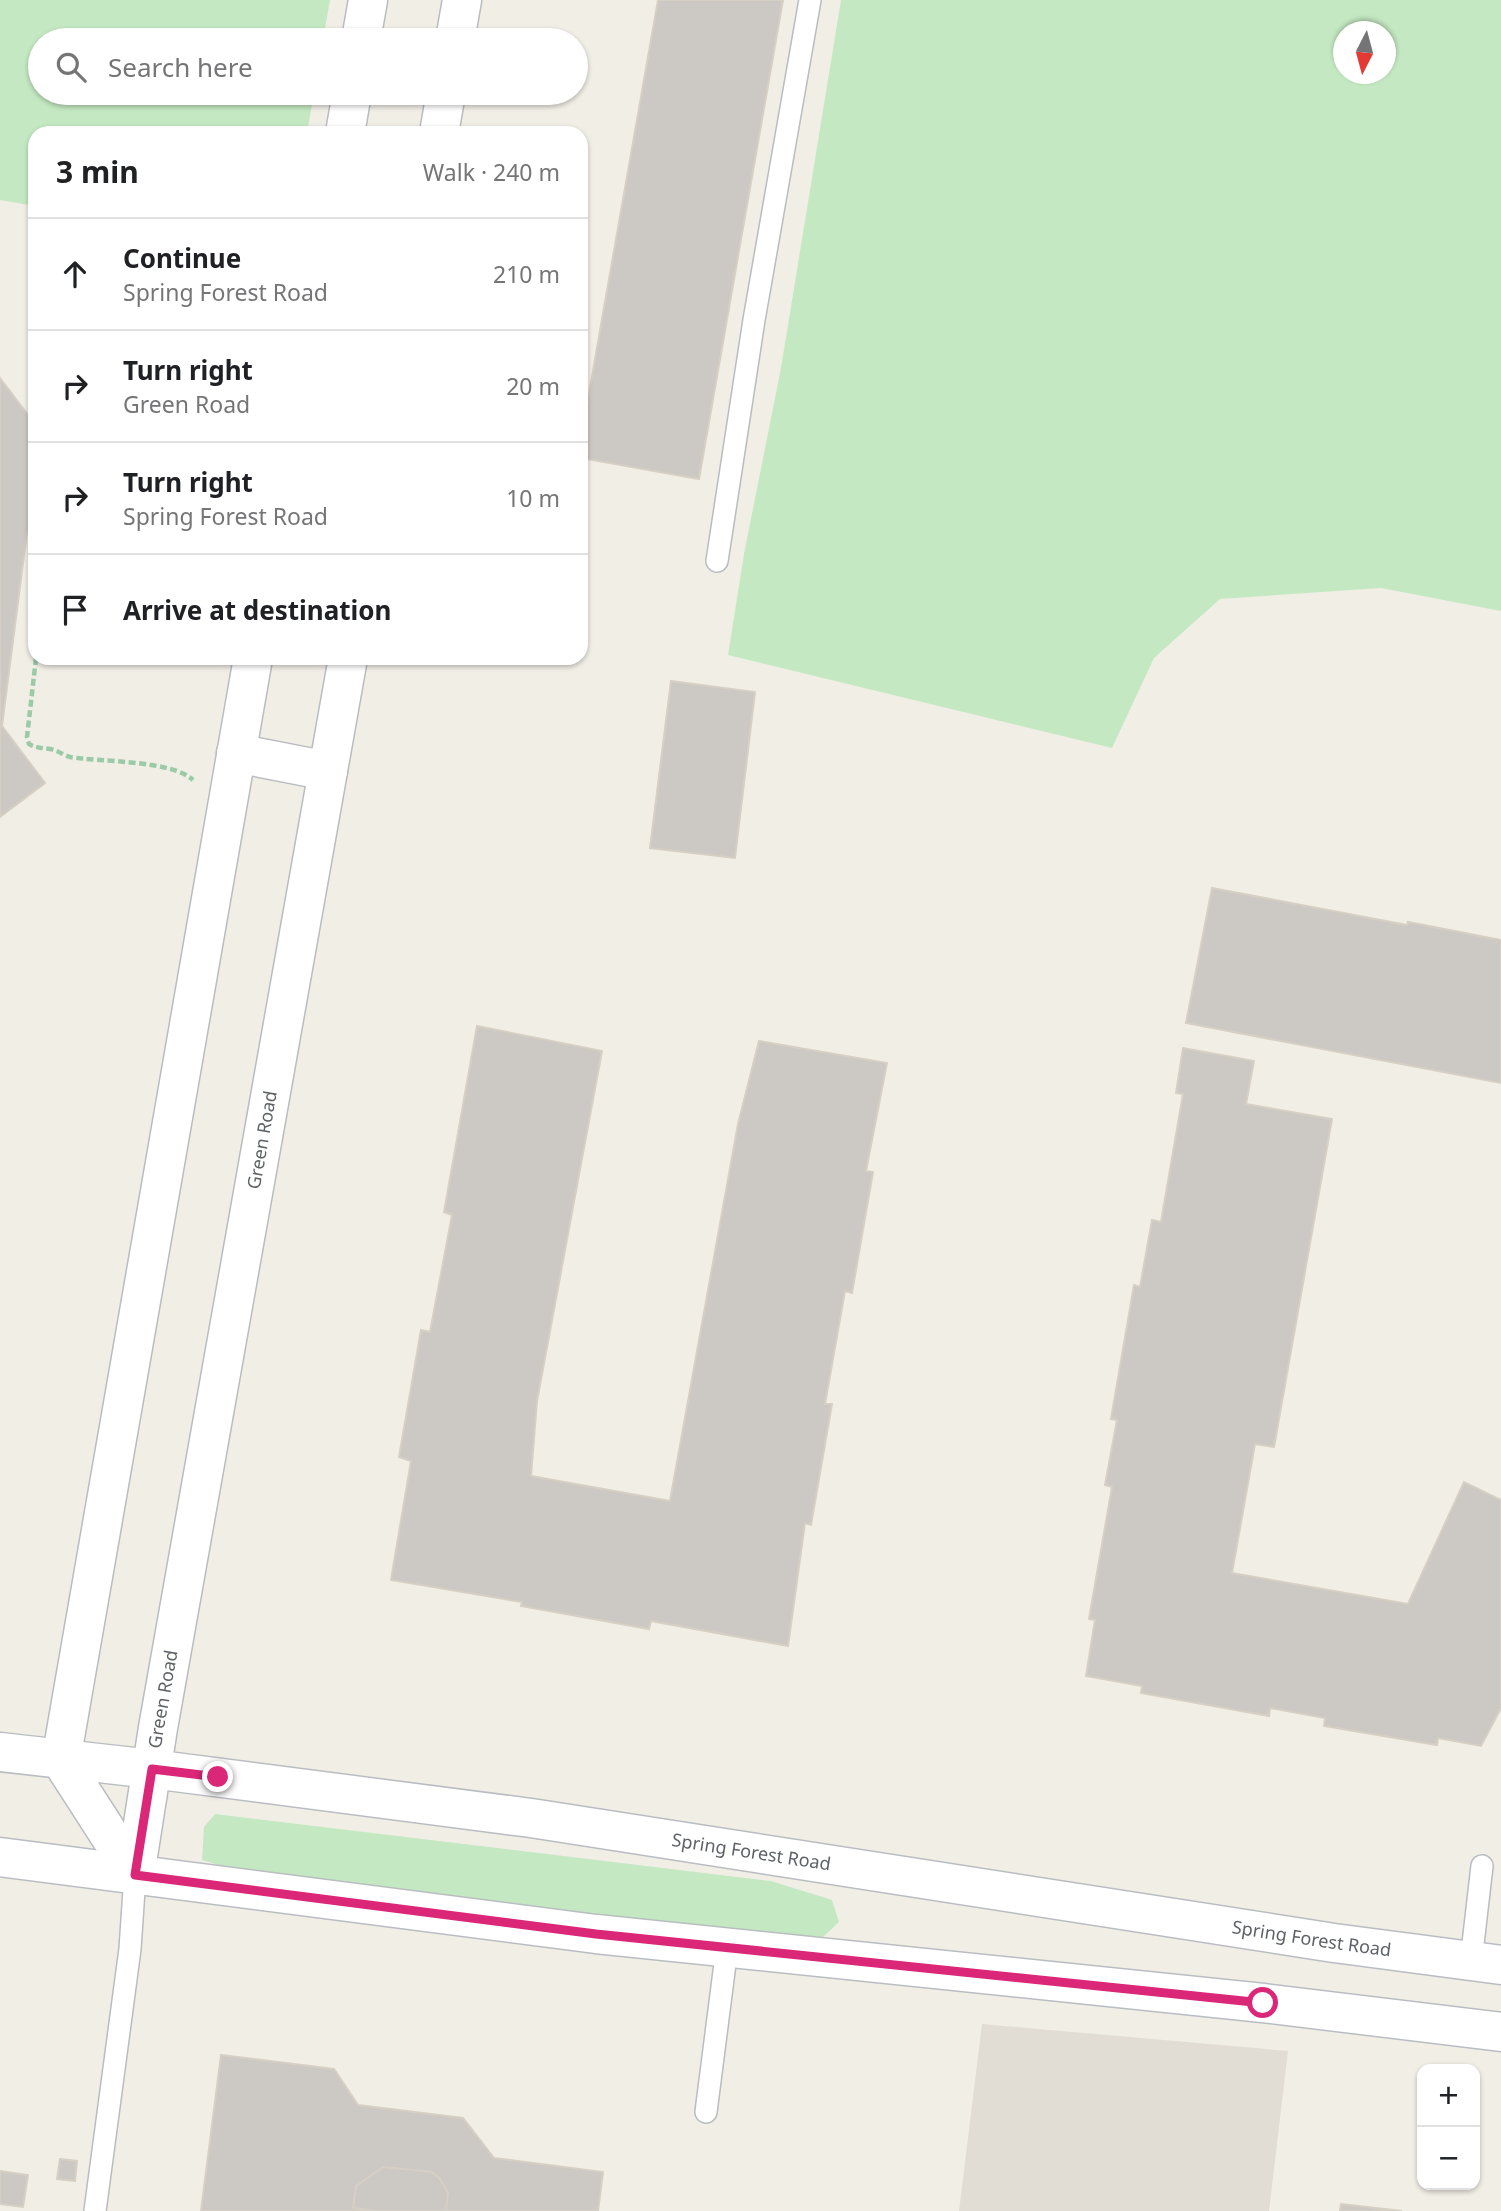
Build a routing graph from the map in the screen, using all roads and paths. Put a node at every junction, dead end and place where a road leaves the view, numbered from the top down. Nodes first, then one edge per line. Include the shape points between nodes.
1 (368, 0) edge
2 (462, 0) edge
3 (810, 0) edge
4 (363, 28) edge
5 (457, 28) edge
6 (350, 105) edge
7 (444, 105) edge
8 (346, 126) edge
9 (440, 126) edge
10 (717, 561) dead end
11 (35, 665) edge
12 (252, 665) edge
13 (347, 665) edge
14 (236, 753) junction
15 (328, 771) junction
16 (197, 784) dead end
17 (0, 1752) edge
18 (61, 1760) junction
19 (152, 1769) junction
20 (0, 1857) edge
21 (1482, 1867) dead end
22 (135, 1875) junction
23 (727, 1948) junction
24 (1486, 1963) edge
25 (1501, 2032) edge
26 (706, 2112) dead end
27 (95, 2211) edge

1 - 4 main road
2 - 5 main road
3 - 10 lane
6 - 8 main road
7 - 9 main road
11 - 16 path via 29,744 70,757 168,768
12 - 14 main road
13 - 15 main road, Green Road
14 - 15 main road
14 - 18 main road
15 - 19 main road, Green Road
17 - 18 main road, Spring Forest Road
18 - 19 main road, Spring Forest Road
18 - 22 main road
19 - 22 main road, Green Road
19 - 24 main road, Spring Forest Road via 531,1818
20 - 22 main road
21 - 24 lane
22 - 23 main road
22 - 27 lane via 130,1950
23 - 25 main road
23 - 26 lane

